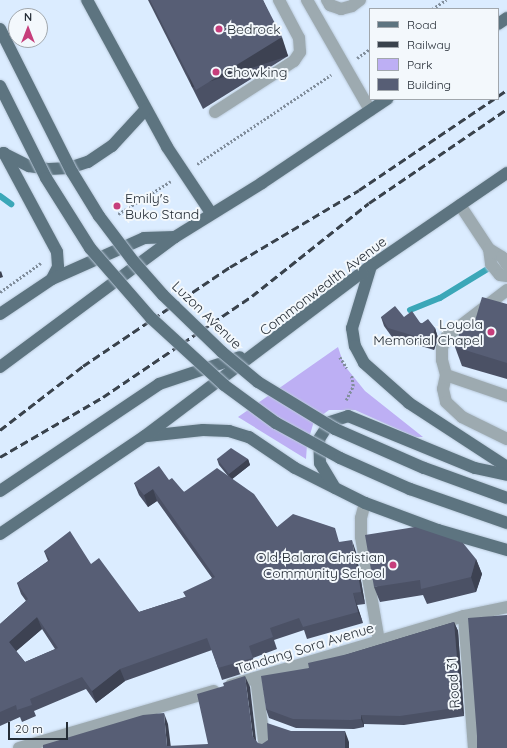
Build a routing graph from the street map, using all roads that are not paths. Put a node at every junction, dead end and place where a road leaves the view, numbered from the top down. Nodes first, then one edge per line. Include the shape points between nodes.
1 (87, 0) edge
2 (279, 0) edge
3 (307, 0) edge
4 (327, 0) edge
5 (360, 0) edge
6 (0, 29) edge
7 (0, 86) edge
8 (385, 100) edge
9 (146, 109) junction
10 (370, 110) junction
11 (215, 112) dead end
12 (2, 150) edge
13 (507, 172) edge
14 (460, 205) junction
15 (211, 213) junction
16 (175, 237) junction
17 (489, 249) junction
18 (505, 261) edge
19 (371, 266) junction
20 (503, 276) edge
21 (52, 279) junction
22 (507, 290) edge
23 (0, 314) edge
24 (262, 350) junction
25 (0, 367) edge
26 (446, 375) junction
27 (507, 396) edge
28 (145, 436) junction
29 (507, 439) edge
30 (507, 467) edge
31 (507, 475) edge
32 (336, 489) junction
33 (0, 491) edge
34 (507, 498) edge
35 (365, 503) junction
36 (507, 523) edge
37 (0, 534) edge
38 (507, 550) edge
39 (507, 607) edge
40 (464, 616) junction
41 (379, 641) junction
42 (256, 678) junction
43 (262, 724) junction
44 (275, 729) edge
45 (35, 746) edge
46 (19, 748) edge
47 (265, 748) edge
48 (474, 748) edge

1 - 9 main road
2 - 11 street via 300,38 300,52 294,61
3 - 10 street
4 - 5 street via 330,5 341,9
6 - 34 main road, Luzon Avenue, bridge via 72,172 99,216 163,295 232,361 297,408 335,429 418,466
7 - 36 main road, bridge via 46,178 90,248 148,315 224,385 276,422 340,458 410,489
8 - 10 main road
9 - 12 main road via 112,146 88,162 69,168 49,170 28,166
9 - 15 main road via 183,173
10 - 15 main road via 262,183
12 - 21 main road via 57,252 58,267
13 - 14 main road, Commonwealth Avenue
14 - 17 street
14 - 19 main road, Commonwealth Avenue
15 - 16 main road
16 - 21 main road via 144,238
16 - 25 main road
17 - 18 street
17 - 20 street via 491,264
19 - 24 main road, Commonwealth Avenue
19 - 30 main road via 352,328 355,346 364,363 409,403
21 - 23 main road
22 - 26 street via 447,336 442,354
24 - 28 main road, Commonwealth Avenue
24 - 33 main road via 159,384
26 - 27 street
26 - 29 street via 442,389 446,402 462,417
28 - 32 main road via 203,430 229,431 249,438 295,468
28 - 37 main road, Commonwealth Avenue
31 - 32 main road via 475,468 348,416 330,422 319,440 320,463
32 - 35 main road
35 - 38 main road via 438,530
35 - 41 street via 361,518 361,537
39 - 40 street, Tandang Sora Avenue
40 - 41 street, Tandang Sora Avenue
40 - 48 street, Road 31
41 - 42 street, Tandang Sora Avenue
42 - 43 street
42 - 45 street, Tandang Sora Avenue
43 - 44 street
43 - 47 street
45 - 46 street, Tandang Sora Avenue

